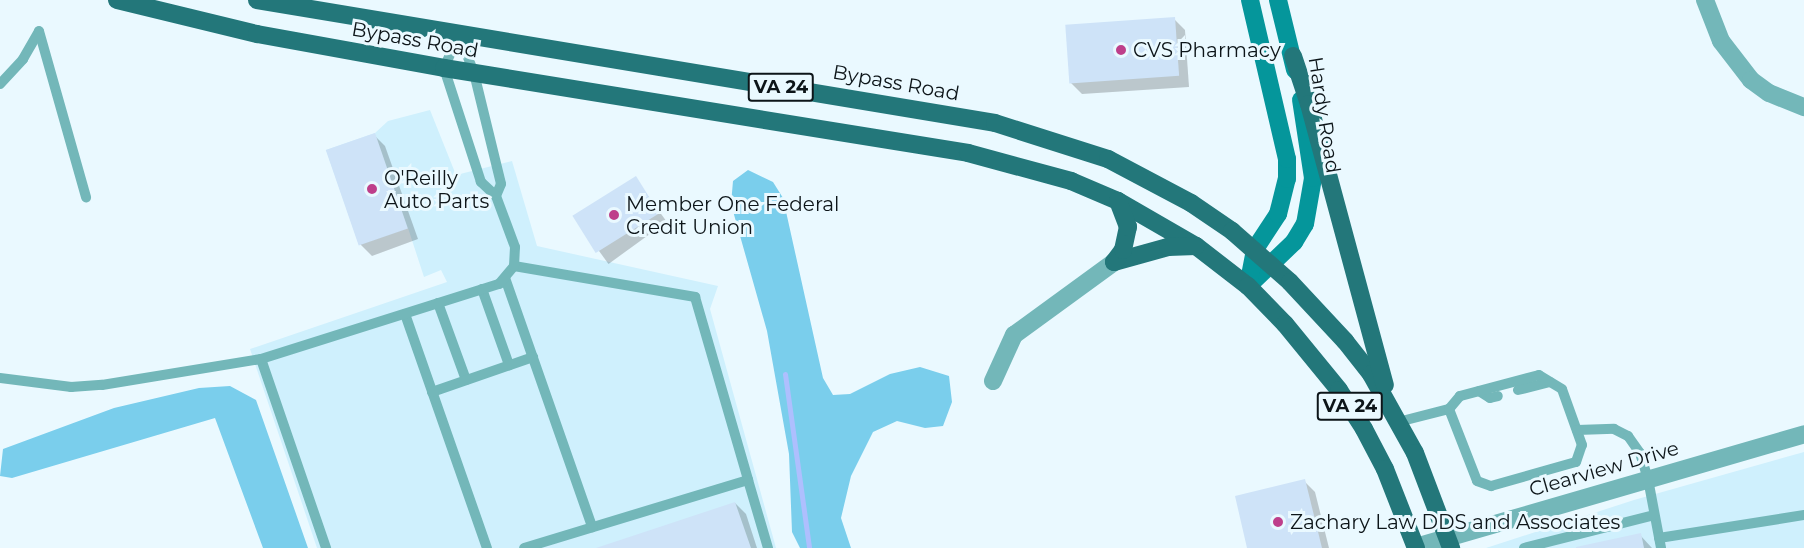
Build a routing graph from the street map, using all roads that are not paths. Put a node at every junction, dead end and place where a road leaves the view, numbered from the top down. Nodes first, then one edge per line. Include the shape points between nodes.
1 (117, 0) edge
2 (257, 0) edge
3 (1250, 0) edge
4 (1278, 0) edge
5 (1705, 0) edge
6 (459, 34) junction
7 (1293, 56) junction
8 (444, 68) junction
9 (474, 73) junction
10 (0, 84) edge
11 (1804, 107) edge
12 (496, 196) junction
13 (86, 197) dead end
14 (1118, 201) junction
15 (1196, 246) junction
16 (1255, 249) junction
17 (1114, 262) junction
18 (1271, 264) junction
19 (514, 266) junction
20 (505, 279) junction
21 (1248, 286) junction
22 (482, 289) junction
23 (438, 303) junction
24 (405, 314) junction
25 (532, 357) junction
26 (261, 359) junction
27 (509, 366) junction
28 (0, 378) edge
29 (466, 380) junction
30 (993, 381) dead end
31 (1550, 382) junction
32 (1518, 390) dead end
33 (1479, 391) junction
34 (432, 392) junction
35 (1498, 396) dead end
36 (1449, 409) junction
37 (1395, 416) junction
38 (1577, 430) junction
39 (1804, 434) edge
40 (1648, 479) junction
41 (748, 480) junction
42 (1654, 515) junction
43 (1804, 515) edge
44 (592, 527) junction
45 (1450, 542) edge
46 (1660, 543) edge
47 (1416, 547) edge
48 (326, 548) edge
49 (487, 548) edge
50 (524, 548) edge
51 (768, 548) edge
52 (1524, 548) edge

1 - 8 main road, Bypass Road / VA 24 via 257,34
2 - 6 main road, Bypass Road / VA 24
3 - 16 main road via 1287,159 1281,205
4 - 7 main road, Hardy Road
5 - 11 street via 1721,41 1751,80 1769,93
6 - 8 lane
6 - 9 lane
6 - 16 main road, Bypass Road / VA 24 via 995,123 1058,140 1146,177 1191,202
7 - 18 main road, Hardy Road via 1310,151 1312,197 1305,224 1294,242
7 - 37 main road
8 - 9 main road, Bypass Road / VA 24
8 - 12 lane via 481,182
9 - 12 lane via 501,184
9 - 14 main road, Bypass Road / VA 24 via 968,153 1071,181
10 - 13 lane via 23,59 39,31
12 - 19 lane via 514,247
14 - 15 main road, Bypass Road / VA 24
14 - 17 main road via 1128,227 1123,250
15 - 17 main road via 1168,247
15 - 21 main road, Bypass Road / VA 24
16 - 18 main road, Bypass Road / VA 24
16 - 21 main road
17 - 30 street via 1014,335
18 - 21 main road, Hardy Road
18 - 37 main road, Bypass Road / VA 24 via 1345,341
19 - 20 lane
19 - 41 lane via 695,297
20 - 22 lane
20 - 25 lane
21 - 47 main road, VA 24 via 1340,390 1386,469
22 - 23 lane
22 - 27 lane
23 - 24 lane
23 - 29 lane
24 - 26 lane
24 - 34 lane
25 - 27 lane
25 - 44 lane
26 - 28 lane via 102,385 71,387
26 - 48 lane
27 - 29 lane
29 - 34 lane
31 - 32 lane
31 - 33 lane via 1539,375
31 - 38 lane via 1562,389
33 - 35 lane via 1490,398
33 - 36 lane via 1460,396
34 - 49 lane
36 - 37 lane
36 - 38 lane via 1477,481 1491,486 1576,462 1582,445
37 - 45 main road, VA 24
38 - 40 lane via 1614,429 1628,436 1640,453
39 - 40 street, Clearview Drive
40 - 42 lane
40 - 45 street, Clearview Drive
41 - 44 lane
41 - 51 lane
42 - 46 lane
42 - 52 lane
43 - 46 lane
44 - 50 lane
45 - 47 street, Clearview Drive

